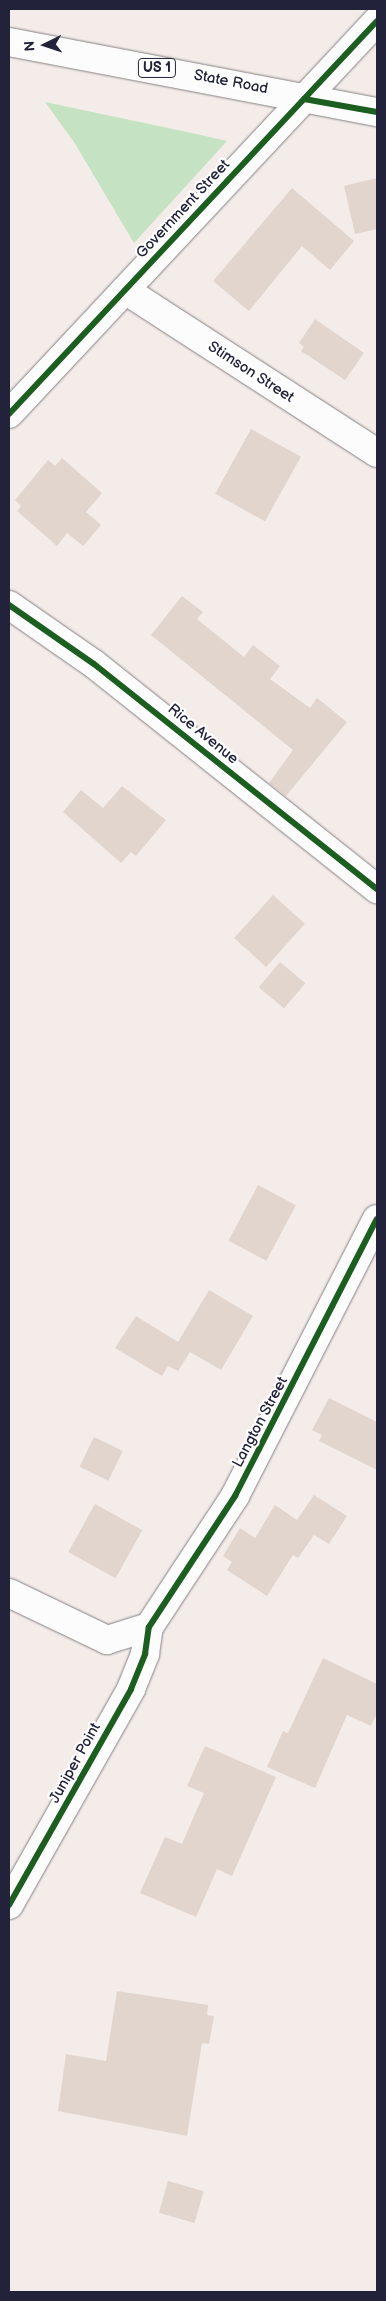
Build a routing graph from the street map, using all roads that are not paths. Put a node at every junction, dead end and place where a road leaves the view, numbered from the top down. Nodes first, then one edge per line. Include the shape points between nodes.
1 (377, 21) edge
2 (9, 42) edge
3 (304, 99) junction
4 (377, 112) edge
5 (125, 290) junction
6 (9, 414) edge
7 (377, 453) edge
8 (9, 605) edge
9 (377, 889) edge
10 (377, 1220) edge
11 (9, 1593) edge
12 (149, 1627) junction
13 (9, 1905) edge

1 - 3 street, Government Street
2 - 3 street, State Road / US 1 via 270,89
3 - 4 street, US 1
3 - 5 street, Government Street
5 - 6 street, Government Street
5 - 7 street, Stimson Street
8 - 9 street, Rice Avenue via 94,664
10 - 12 street, Langton Street via 235,1496
11 - 12 street via 107,1640
12 - 13 street, Juniper Point via 145,1654 130,1689

